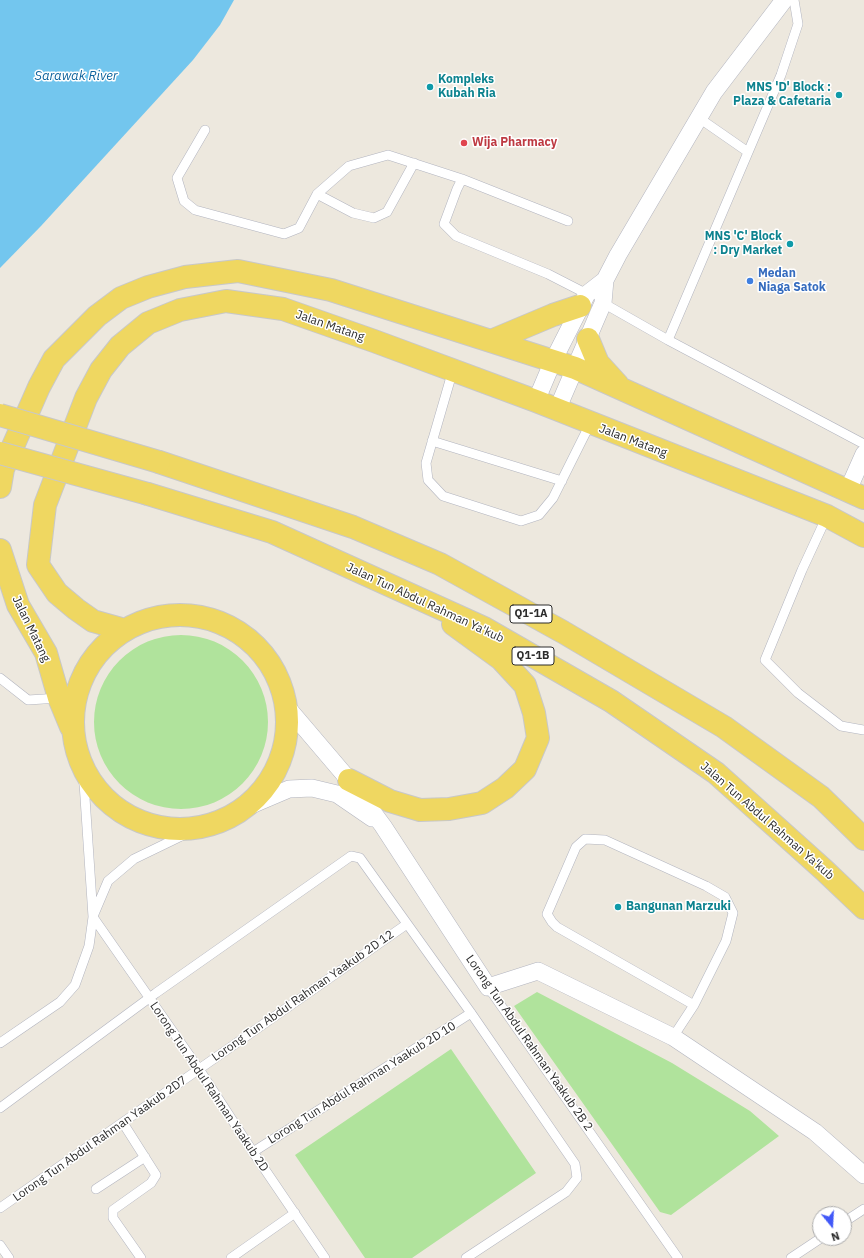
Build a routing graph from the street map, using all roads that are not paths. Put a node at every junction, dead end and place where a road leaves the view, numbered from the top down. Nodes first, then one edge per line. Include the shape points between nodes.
1 (784, 0) edge
2 (794, 0) edge
3 (699, 118) junction
4 (205, 130) dead end
5 (748, 152) junction
6 (414, 163) junction
7 (462, 180) junction
8 (317, 194) junction
9 (568, 221) dead end
10 (605, 280) junction
11 (584, 300) junction
12 (603, 304) junction
13 (588, 339) junction
14 (668, 340) junction
15 (491, 341) junction
16 (553, 361) junction
17 (575, 368) junction
18 (452, 370) junction
19 (622, 390) junction
20 (536, 401) junction
21 (557, 410) junction
22 (0, 415) edge
23 (590, 424) junction
24 (432, 441) junction
25 (864, 444) edge
26 (0, 453) edge
27 (864, 454) edge
28 (562, 481) junction
29 (0, 487) edge
30 (856, 494) edge
31 (827, 516) junction
32 (864, 536) edge
33 (0, 550) edge
34 (416, 597) junction
35 (124, 630) junction
36 (0, 678) edge
37 (59, 698) junction
38 (286, 706) junction
39 (72, 730) junction
40 (864, 730) edge
41 (83, 768) junction
42 (349, 780) junction
43 (242, 809) junction
44 (384, 826) junction
45 (200, 827) junction
46 (864, 839) edge
47 (864, 908) edge
48 (93, 917) junction
49 (407, 924) junction
50 (488, 987) junction
51 (149, 998) junction
52 (694, 1005) junction
53 (471, 1013) junction
54 (672, 1037) junction
55 (0, 1043) edge
56 (200, 1069) junction
57 (0, 1108) edge
58 (122, 1123) junction
59 (253, 1152) junction
60 (145, 1157) junction
61 (864, 1175) edge
62 (96, 1189) dead end
63 (0, 1208) edge
64 (864, 1209) edge
65 (295, 1213) junction
66 (852, 1217) edge
67 (812, 1244) edge
68 (0, 1245) edge
69 (9, 1258) edge
70 (141, 1258) edge
71 (231, 1258) edge
72 (325, 1258) edge
73 (466, 1258) edge
74 (678, 1258) edge
75 (791, 1258) edge

1 - 3 street via 714,92
2 - 5 lane via 798,24 781,75
3 - 5 lane
3 - 10 street
4 - 8 lane via 177,178 184,201 195,210 284,234 299,228
5 - 14 lane
6 - 7 lane
6 - 8 lane via 388,155 349,166
6 - 8 lane via 387,212 374,218 353,213
7 - 9 lane
7 - 11 lane via 444,224 456,236 548,274
10 - 11 street
10 - 12 street
11 - 15 main road
11 - 16 street
12 - 13 street
12 - 14 lane
13 - 17 street
13 - 19 main road via 598,363
14 - 25 lane
15 - 16 main road
15 - 29 main road via 331,290 238,270 185,277 148,287 121,298 97,316 54,359 3,469
16 - 17 main road
16 - 20 street
17 - 19 main road
17 - 21 street
18 - 20 main road, Jalan Matang
18 - 24 lane
18 - 35 main road, Jalan Matang via 283,309 226,301 180,310 148,323 120,346 86,398 45,505 38,565 57,593 76,609 93,621
19 - 30 main road
20 - 21 main road, Jalan Matang
21 - 23 main road, Jalan Matang
22 - 46 main road, Q1-1A, bridge via 159,462 353,527 440,564 563,632 724,727 821,797
23 - 28 lane
23 - 31 main road, Jalan Matang
24 - 28 lane
24 - 28 lane via 426,463 428,480 443,496 522,521 539,515 553,498
26 - 34 main road, Jalan Tun Abdul Rahman Ya'kub / Q1-1B, bridge via 272,532
27 - 30 street
31 - 32 main road, Jalan Matang
31 - 40 lane via 765,660 798,694 841,726
33 - 37 main road, Jalan Matang via 18,605 46,653
34 - 42 main road via 501,660 526,685 538,738 525,769 482,803 449,809 420,810 390,801
34 - 47 main road, Jalan Tun Abdul Rahman Ya'kub / Q1-1B via 484,628 611,701 710,769
35 - 38 main road via 144,620 186,614 208,618 228,626 258,650 271,669
35 - 39 main road via 107,643 84,673 77,690
36 - 37 lane via 28,700
37 - 39 main road, Jalan Matang
38 - 42 street, Lorong Tun Abdul Rahman Yaakub 2B 2
38 - 43 main road via 287,731 279,766 259,795
39 - 41 main road
41 - 45 main road via 94,788 122,813 159,828
41 - 48 lane
42 - 44 street, Lorong Tun Abdul Rahman Yaakub 2B 2
43 - 44 street via 289,790 312,788 337,794
43 - 45 main road
44 - 50 street, Lorong Tun Abdul Rahman Yaakub 2B 2
45 - 48 lane via 134,859 108,880
48 - 51 lane, Lorong Tun Abdul Rahman Yaakub 2D
48 - 55 lane via 89,946 75,985 60,1002
49 - 51 lane via 360,858 350,856
49 - 53 lane
49 - 56 lane, Lorong Tun Abdul Rahman Yaakub 2D 12
50 - 54 street via 538,971
50 - 74 lane, Lorong Tun Abdul Rahman Yaakub 2B 2
51 - 56 lane, Lorong Tun Abdul Rahman Yaakub 2D
51 - 57 lane
52 - 52 lane via 726,941 733,913 725,897 605,840 585,839 576,847 547,914 552,922
52 - 54 lane
53 - 59 lane, Lorong Tun Abdul Rahman Yaakub 2D 10
53 - 73 lane via 575,1164 577,1178 566,1192
54 - 61 street via 815,1132
56 - 58 lane, Lorong Tun Abdul Rahman Yaakub 2D7
56 - 59 lane, Lorong Tun Abdul Rahman Yaakub 2D
58 - 60 lane
58 - 63 lane, Lorong Tun Abdul Rahman Yaakub 2D7
59 - 65 lane, Lorong Tun Abdul Rahman Yaakub 2D
60 - 62 lane
60 - 70 lane via 156,1175 151,1183 114,1210 113,1214 113,1218
64 - 66 lane
65 - 71 lane
65 - 72 lane, Lorong Tun Abdul Rahman Yaakub 2D
67 - 75 lane
68 - 69 lane

